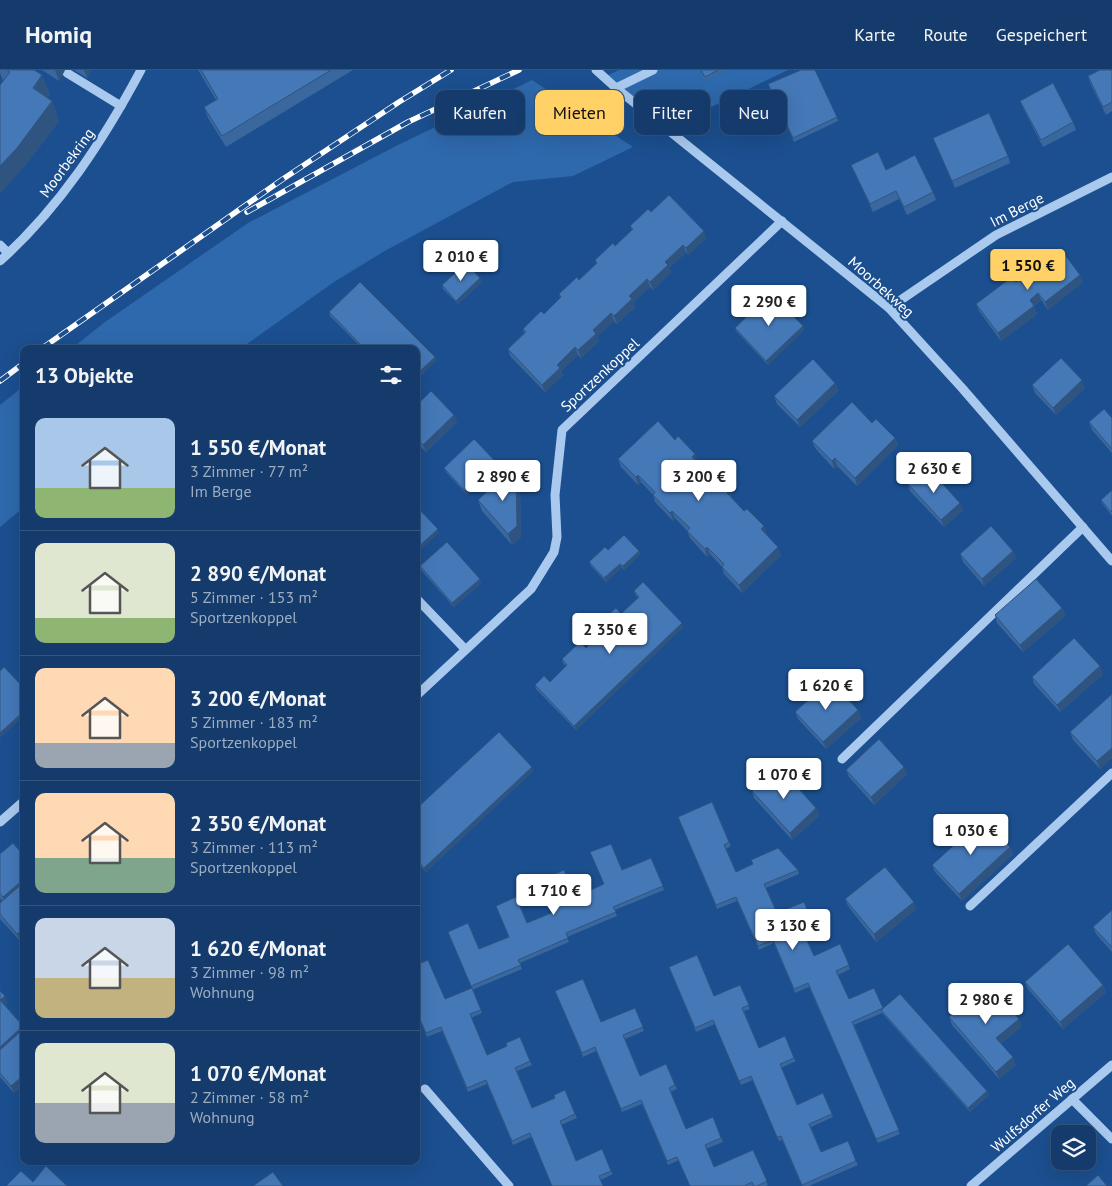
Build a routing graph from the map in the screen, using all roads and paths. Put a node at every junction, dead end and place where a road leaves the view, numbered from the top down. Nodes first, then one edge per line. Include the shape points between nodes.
1 (141, 70) edge
2 (596, 70) edge
3 (654, 70) edge
4 (66, 73) dead end
5 (616, 88) junction
6 (121, 106) junction
7 (1112, 178) edge
8 (782, 221) junction
9 (0, 245) edge
10 (8, 253) junction
11 (0, 261) edge
12 (889, 308) junction
13 (1083, 527) junction
14 (1112, 561) edge
15 (420, 602) edge
16 (465, 649) junction
17 (420, 692) edge
18 (842, 760) dead end
19 (1112, 773) edge
20 (20, 804) edge
21 (0, 822) edge
22 (970, 906) dead end
23 (1112, 1065) edge
24 (425, 1089) dead end
25 (1072, 1099) junction
26 (1112, 1140) edge
27 (509, 1186) edge
28 (971, 1186) edge

1 - 6 street, Moorbekring
2 - 5 street, Moorbekweg
3 - 5 street
4 - 6 street
5 - 8 street, Moorbekweg
6 - 10 street, Moorbekring via 64,194
7 - 12 street, Im Berge via 996,235
8 - 12 street, Moorbekweg
8 - 16 street, Sportzenkoppel via 562,430 555,496 557,537 554,552 531,589
9 - 10 street
10 - 11 street, Moorbekring
12 - 13 street, Moorbekweg
13 - 14 street, Moorbekweg
13 - 18 street
15 - 16 street
16 - 17 street, Sportzenkoppel
19 - 22 street
20 - 21 street
23 - 25 street, Wulfsdorfer Weg
24 - 27 street
25 - 26 street
25 - 28 street, Wulfsdorfer Weg

